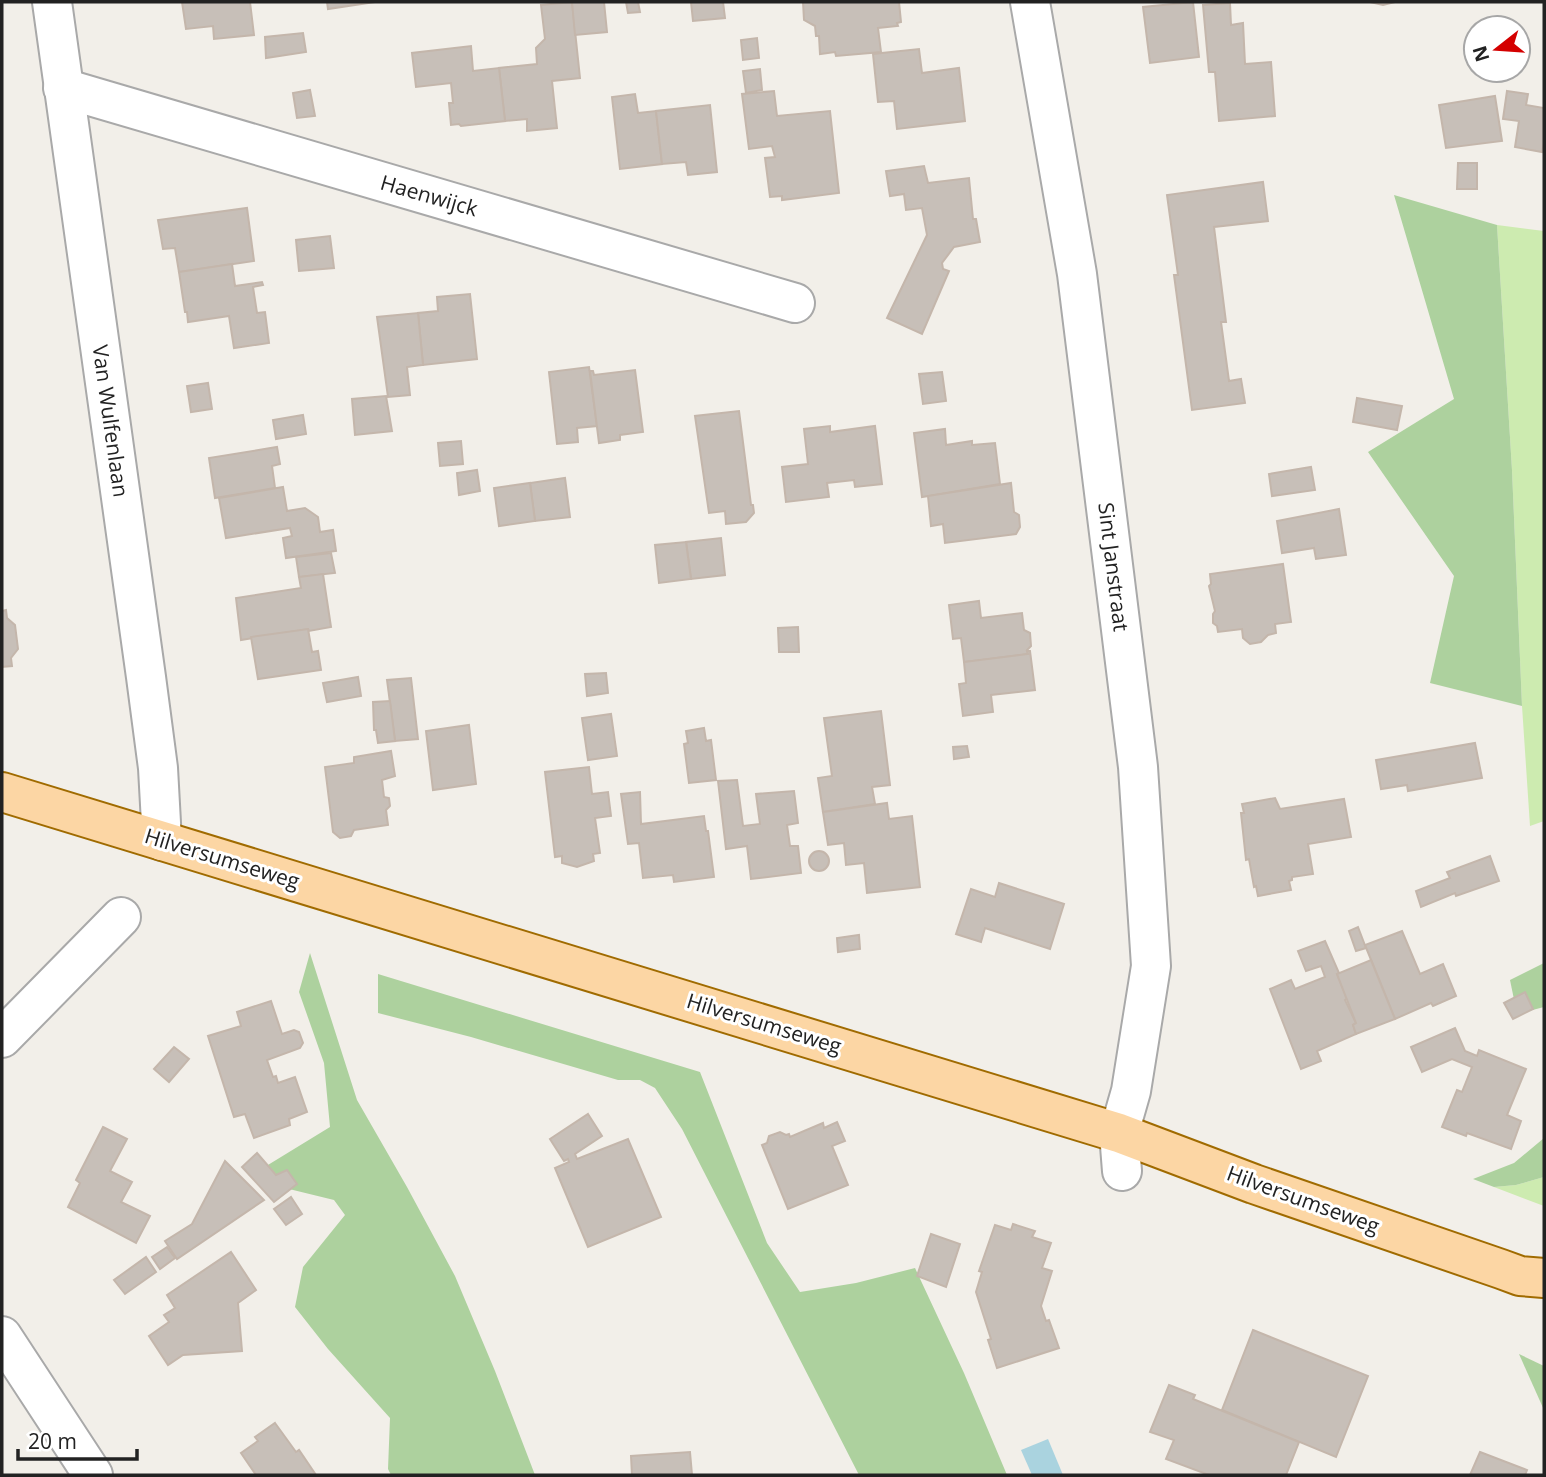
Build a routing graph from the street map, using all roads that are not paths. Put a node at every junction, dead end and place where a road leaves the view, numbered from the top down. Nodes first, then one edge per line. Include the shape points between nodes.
1 (52, 2) edge
2 (1030, 2) edge
3 (63, 88) junction
4 (795, 303) dead end
5 (2, 792) edge
6 (162, 841) junction
7 (121, 917) dead end
8 (2, 1038) edge
9 (1119, 1133) junction
10 (1122, 1171) dead end
11 (1536, 1284) edge
12 (2, 1336) edge
13 (93, 1475) edge

1 - 3 street, Van Wulfenlaan
2 - 9 street, Sint Janstraat via 1077,274 1138,767 1151,966 1131,1091
3 - 4 street, Haenwijck
3 - 6 street, Van Wulfenlaan via 158,768
5 - 6 main road, Hilversumseweg
6 - 9 main road, Hilversumseweg
7 - 8 street
9 - 10 street
9 - 11 main road, Hilversumseweg
12 - 13 street

